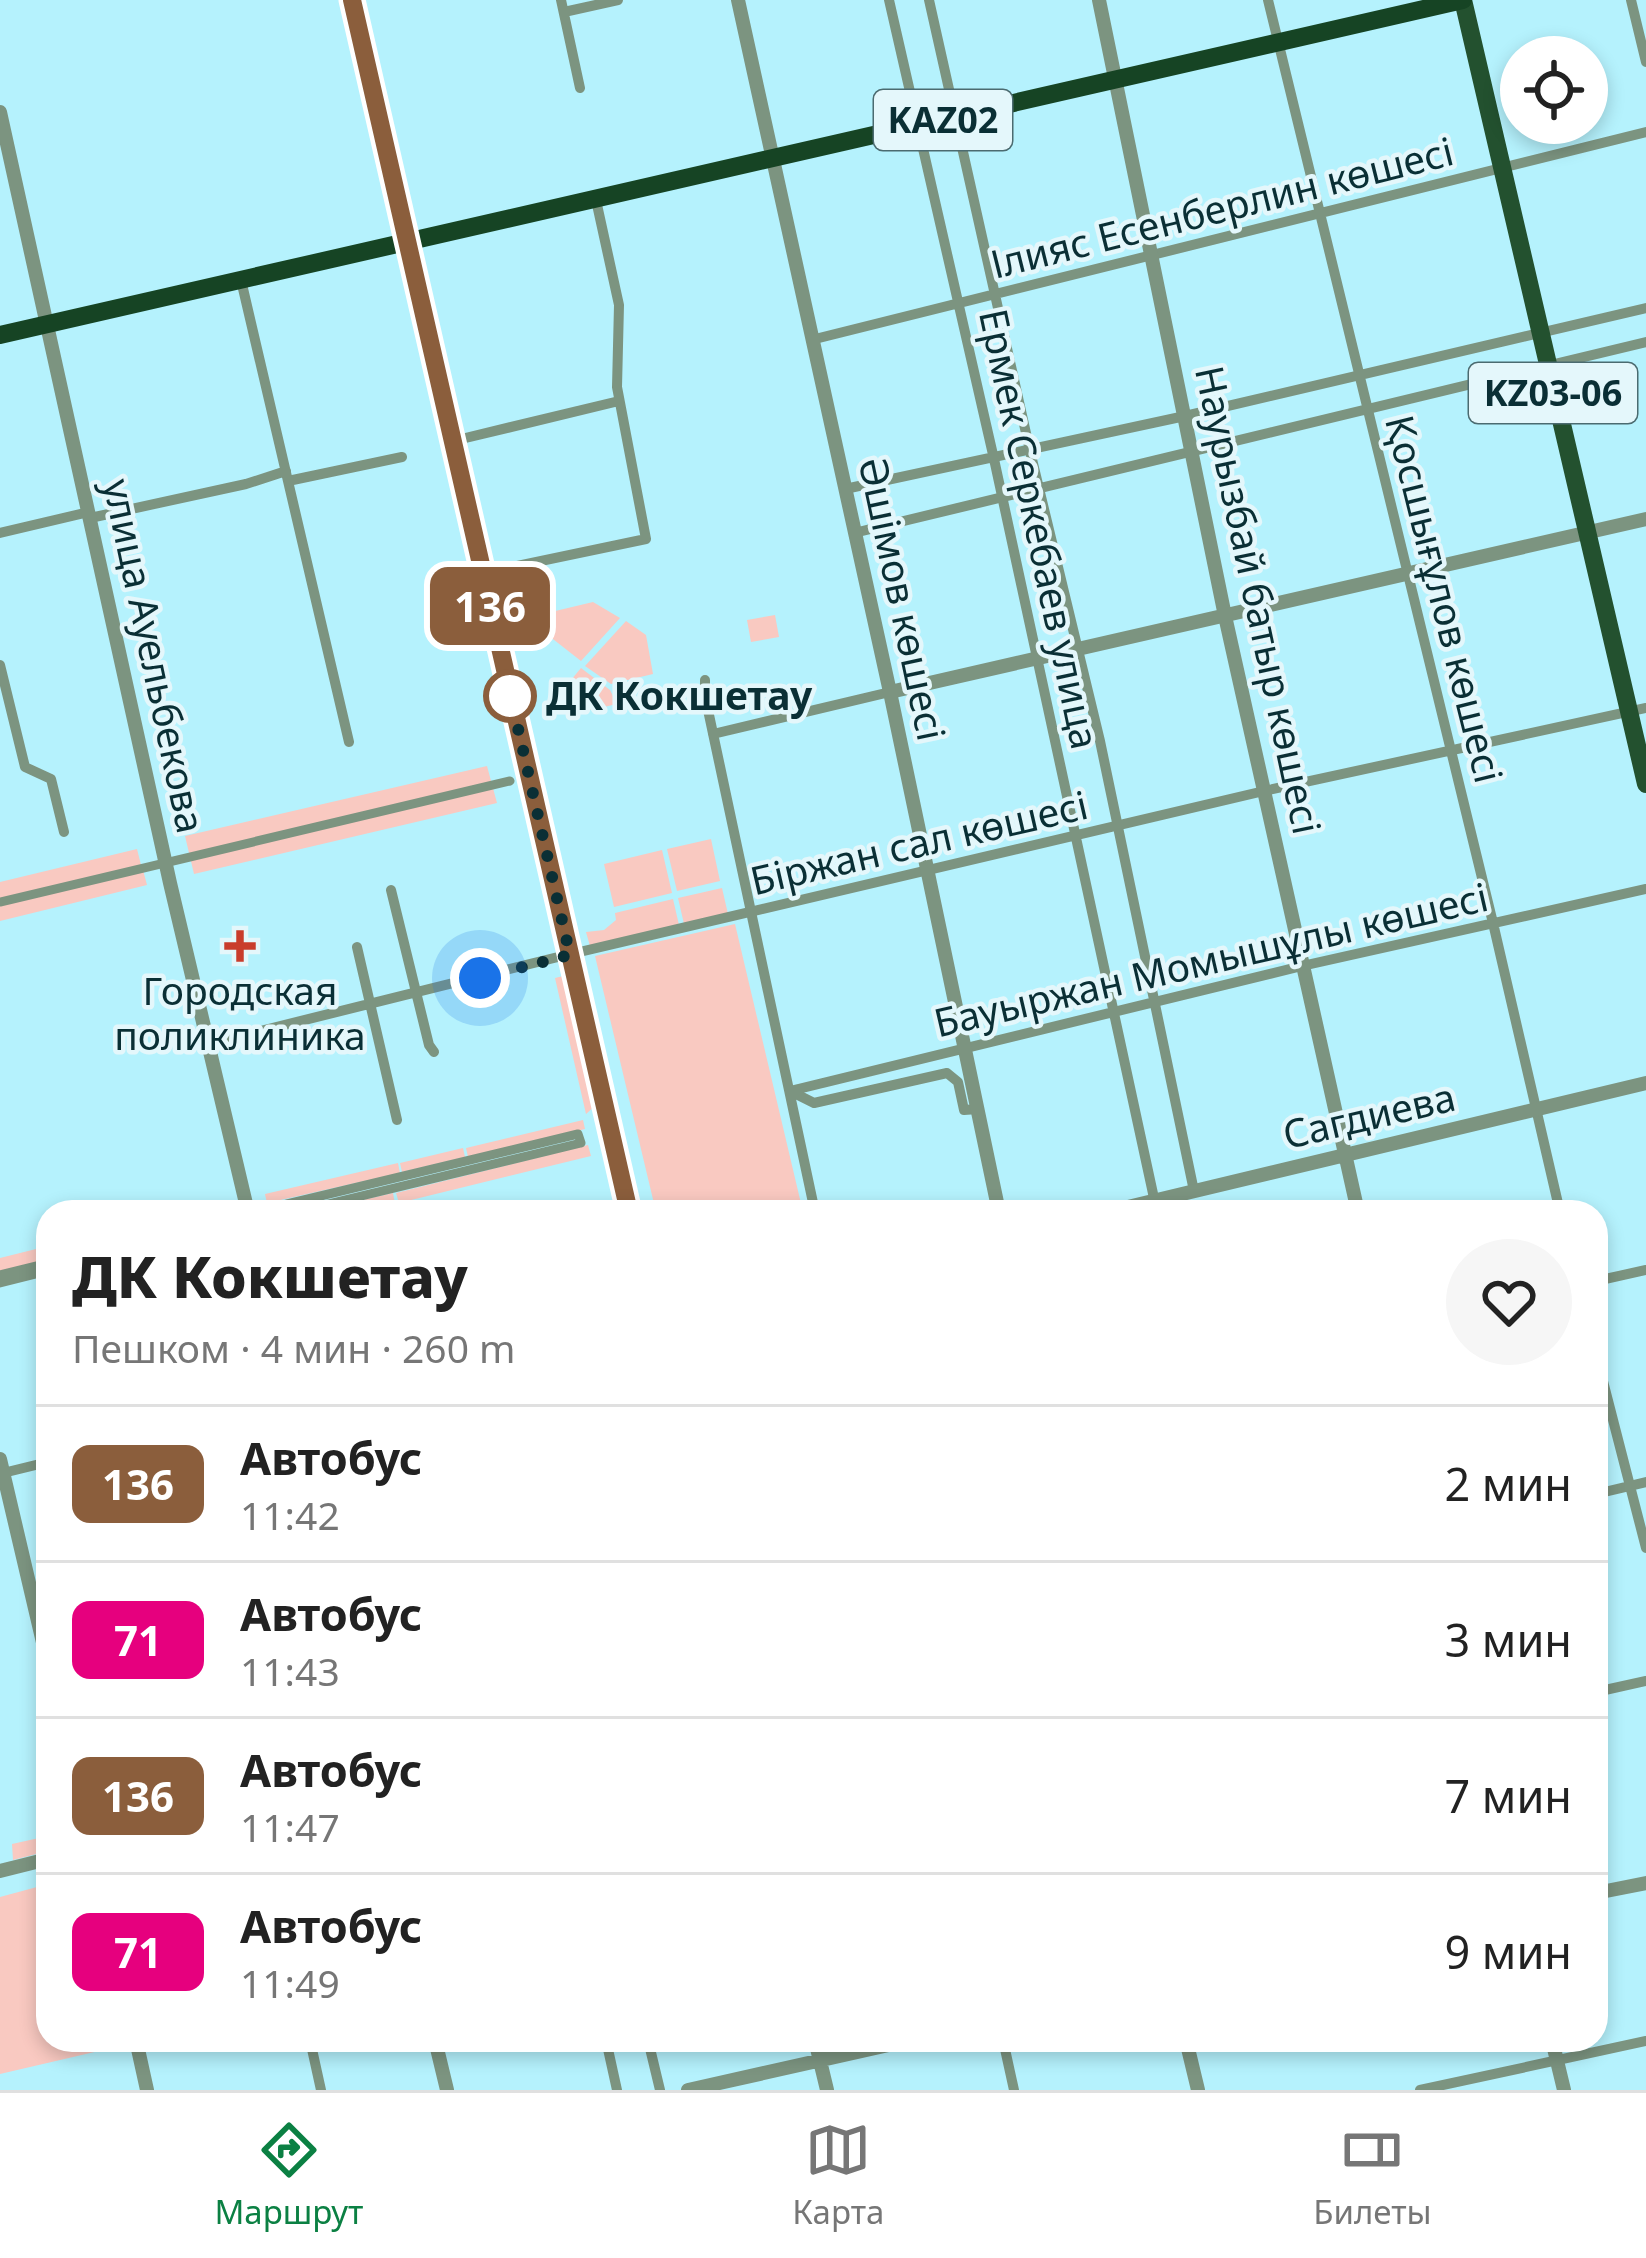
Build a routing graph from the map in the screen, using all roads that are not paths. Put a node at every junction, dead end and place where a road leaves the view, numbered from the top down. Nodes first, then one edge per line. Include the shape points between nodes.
1 (352, 0) edge
2 (618, 0) edge
3 (739, 0) edge
4 (889, 0) edge
5 (929, 0) edge
6 (1099, 0) edge
7 (1268, 0) edge
8 (1464, 0) edge
9 (1631, 0) edge
10 (562, 6) edge
11 (1279, 43) junction
12 (1646, 62) edge
13 (1117, 78) junction
14 (580, 88) dead end
15 (0, 112) edge
16 (956, 117) junction
17 (917, 126) junction
18 (1646, 132) edge
19 (771, 160) junction
20 (1502, 170) junction
21 (596, 200) junction
22 (1321, 215) junction
23 (405, 243) junction
24 (1152, 254) junction
25 (241, 280) junction
26 (994, 294) junction
27 (959, 303) junction
28 (1646, 308) edge
29 (48, 324) junction
30 (1539, 332) junction
31 (0, 335) edge
32 (811, 340) junction
33 (1646, 342) edge
34 (1546, 366) junction
35 (1359, 375) junction
36 (620, 401) junction
37 (1367, 412) junction
38 (1185, 416) junction
39 (453, 441) junction
40 (1030, 451) junction
41 (1192, 453) junction
42 (402, 458) dead end
43 (994, 458) junction
44 (287, 476) junction
45 (1039, 486) junction
46 (845, 489) junction
47 (1002, 494) junction
48 (89, 515) junction
49 (1646, 519) edge
50 (0, 533) edge
51 (854, 533) junction
52 (1585, 533) junction
53 (483, 573) junction
54 (1406, 574) junction
55 (1225, 616) junction
56 (1077, 650) junction
57 (1036, 659) junction
58 (0, 665) edge
59 (705, 680) dead end
60 (890, 692) junction
61 (1637, 709) edge
62 (713, 734) junction
63 (350, 742) dead end
64 (1450, 751) junction
65 (510, 781) dead end
66 (1646, 784) edge
67 (1264, 791) junction
68 (1117, 827) junction
69 (64, 832) dead end
70 (1076, 836) junction
71 (166, 863) junction
72 (926, 872) junction
73 (1646, 889) edge
74 (391, 890) dead end
75 (0, 902) edge
76 (752, 914) junction
77 (1493, 923) junction
78 (356, 947) dead end
79 (570, 955) junction
80 (1302, 966) junction
81 (416, 994) junction
82 (1153, 1003) junction
83 (372, 1006) junction
84 (1114, 1013) junction
85 (208, 1044) junction
86 (966, 1050) junction
87 (434, 1052) dead end
88 (1646, 1083) edge
89 (790, 1091) junction
90 (978, 1109) junction
91 (1534, 1110) junction
92 (397, 1120) dead end
93 (584, 1137) dead end
94 (1344, 1155) junction
95 (1194, 1191) junction
96 (245, 1200) edge
97 (324, 1200) edge
98 (626, 1200) edge
99 (813, 1200) edge
100 (996, 1200) edge
101 (1155, 1200) edge
102 (1171, 1200) edge
103 (1355, 1200) edge
104 (1557, 1200) edge
105 (36, 1270) edge
106 (1646, 1270) edge
107 (1608, 1278) edge
108 (0, 1279) edge
109 (1608, 1401) edge
110 (36, 1463) edge
111 (2, 1466) edge
112 (1646, 1482) edge
113 (1630, 1486) junction
114 (1608, 1491) edge
115 (1646, 1548) edge
116 (36, 1612) edge
117 (1646, 1681) edge
118 (1608, 1690) edge
119 (36, 1862) edge
120 (0, 1871) edge
121 (1646, 1883) edge
122 (1608, 1891) edge
123 (1646, 2041) edge
124 (1608, 2050) edge
125 (139, 2052) edge
126 (313, 2052) edge
127 (439, 2052) edge
128 (609, 2052) edge
129 (651, 2052) edge
130 (818, 2052) edge
131 (856, 2052) edge
132 (1006, 2052) edge
133 (1189, 2052) edge
134 (1555, 2052) edge
135 (1600, 2052) edge
136 (820, 2060) junction
137 (1558, 2062) junction
138 (148, 2090) edge
139 (321, 2090) edge
140 (447, 2090) edge
141 (617, 2090) edge
142 (660, 2090) edge
143 (688, 2090) edge
144 (827, 2090) edge
145 (1014, 2090) edge
146 (1198, 2090) edge
147 (1420, 2090) edge
148 (1564, 2090) edge

1 - 23 street
2 - 10 street
3 - 19 street, Әшімов көшесі
4 - 17 street, Ермек Серкебаев улица
5 - 16 street, Ермек Серкебаев улица
6 - 13 street, Наурызбай батыр көшесі
7 - 11 street, Қосшығұлов көшесі
8 - 11 highway, KАZ02
8 - 20 main road, KZ03-06
9 - 12 street
10 - 14 street
11 - 13 highway, KАZ02
11 - 22 street, Қосшығұлов көшесі
13 - 16 highway, KАZ02
13 - 24 street, Наурызбай батыр көшесі
15 - 29 street, улица Ауельбекова
16 - 17 highway, KАZ02
16 - 26 street, Ермек Серкебаев улица
17 - 19 highway, KАZ02
17 - 27 street, Ермек Серкебаев улица
18 - 20 street, Ілияс Есенберлин көшесі
19 - 21 highway, KАZ02
19 - 32 street, Әшімов көшесі
20 - 22 street, Ілияс Есенберлин көшесі
20 - 30 main road, KZ03-06
21 - 23 highway, KАZ02
21 - 36 street via 620,305
22 - 24 street, Ілияс Есенберлин көшесі
22 - 35 street, Қосшығұлов көшесі
23 - 25 highway, KАZ02
23 - 39 street
24 - 26 street, Ілияс Есенберлин көшесі
24 - 38 street, Наурызбай батыр көшесі
25 - 29 highway, KАZ02
25 - 44 street
26 - 27 street, Ілияс Есенберлин көшесі
26 - 40 street, Ермек Серкебаев улица
27 - 32 street, Ілияс Есенберлин көшесі
27 - 43 street, Ермек Серкебаев улица
28 - 30 street
29 - 31 highway, KАZ02
29 - 48 street, улица Ауельбекова
30 - 34 main road, KZ03-06
30 - 35 street
32 - 46 street, Әшімов көшесі
33 - 34 street
34 - 37 street
34 - 52 main road, KZ03-06
35 - 37 street, Қосшығұлов көшесі
35 - 38 street
36 - 39 street
36 - 53 street via 646,539
37 - 41 street
37 - 54 street, Қосшығұлов көшесі
38 - 40 street
38 - 41 street, Наурызбай батыр көшесі
39 - 53 street
40 - 43 street
40 - 45 street, Ермек Серкебаев улица
41 - 45 street
41 - 55 street, Наурызбай батыр көшесі
42 - 44 street
43 - 46 street
43 - 47 street, Ермек Серкебаев улица
44 - 48 street
44 - 63 street
45 - 47 street
45 - 56 street, Ермек Серкебаев улица
46 - 51 street, Әшімов көшесі
47 - 51 street
47 - 57 street, Ермек Серкебаев улица
48 - 50 street
48 - 71 street, улица Ауельбекова
49 - 52 street
51 - 60 street, Әшімов көшесі
52 - 54 street
52 - 61 main road, KZ03-06
53 - 79 street
54 - 55 street
54 - 64 street, Қосшығұлов көшесі
55 - 56 street
55 - 67 street, Наурызбай батыр көшесі
56 - 57 street
56 - 68 street, Ермек Серкебаев улица
57 - 60 street
57 - 70 street, Ермек Серкебаев улица
58 - 69 street via 25,767 51,779
59 - 62 street
60 - 62 street
60 - 72 street, Әшімов көшесі
61 - 64 street, Біржан сал көшесі
61 - 66 main road, KZ03-06
62 - 76 street
64 - 67 street, Біржан сал көшесі
64 - 77 street, Қосшығұлов көшесі
65 - 71 street
67 - 68 street, Біржан сал көшесі
67 - 80 street, Наурызбай батыр көшесі
68 - 70 street, Біржан сал көшесі
68 - 82 street, Ермек Серкебаев улица
70 - 72 street, Біржан сал көшесі
70 - 84 street, Ермек Серкебаев улица
71 - 75 street
71 - 85 street, улица Ауельбекова
72 - 76 street, Біржан сал көшесі
72 - 86 street, Әшімов көшесі
73 - 77 street, Бауыржан Момышұлы көшесі
74 - 81 street
76 - 79 street, Біржан сал көшесі
76 - 89 street
77 - 80 street, Бауыржан Момышұлы көшесі
77 - 91 street, Қосшығұлов көшесі
78 - 83 street
79 - 81 street, Біржан сал көшесі
79 - 98 street
80 - 82 street, Бауыржан Момышұлы көшесі
80 - 94 street, Наурызбай батыр көшесі
81 - 83 street, Біржан сал көшесі
81 - 87 street
82 - 84 street, Бауыржан Момышұлы көшесі
82 - 95 street, Ермек Серкебаев улица
83 - 85 street, Біржан сал көшесі
83 - 92 street
84 - 86 street, Бауыржан Момышұлы көшесі
84 - 101 street, Ермек Серкебаев улица
85 - 96 street, улица Ауельбекова
86 - 89 street, Бауыржан Момышұлы көшесі
86 - 90 street, Әшімов көшесі
88 - 91 street, Сагдиева
89 - 90 street via 814,1103 947,1073 958,1082 964,1111
89 - 99 street
90 - 100 street, Әшімов көшесі
91 - 94 street, Сагдиева
91 - 104 street, Қосшығұлов көшесі
93 - 97 street
94 - 95 street, Сагдиева
94 - 103 street, Наурызбай батыр көшесі
95 - 102 street, Сагдиева
105 - 108 street
106 - 107 street
109 - 113 street
110 - 111 street
111 - 116 street
112 - 113 street
113 - 114 street
113 - 115 street
117 - 118 street
119 - 120 street
121 - 122 street
123 - 124 street
125 - 138 street
126 - 139 street
127 - 140 street
128 - 141 street
129 - 142 street
130 - 136 street
131 - 136 street
132 - 145 street
133 - 146 street
134 - 137 street
135 - 137 street
136 - 143 street
136 - 144 street
137 - 147 street
137 - 148 street

